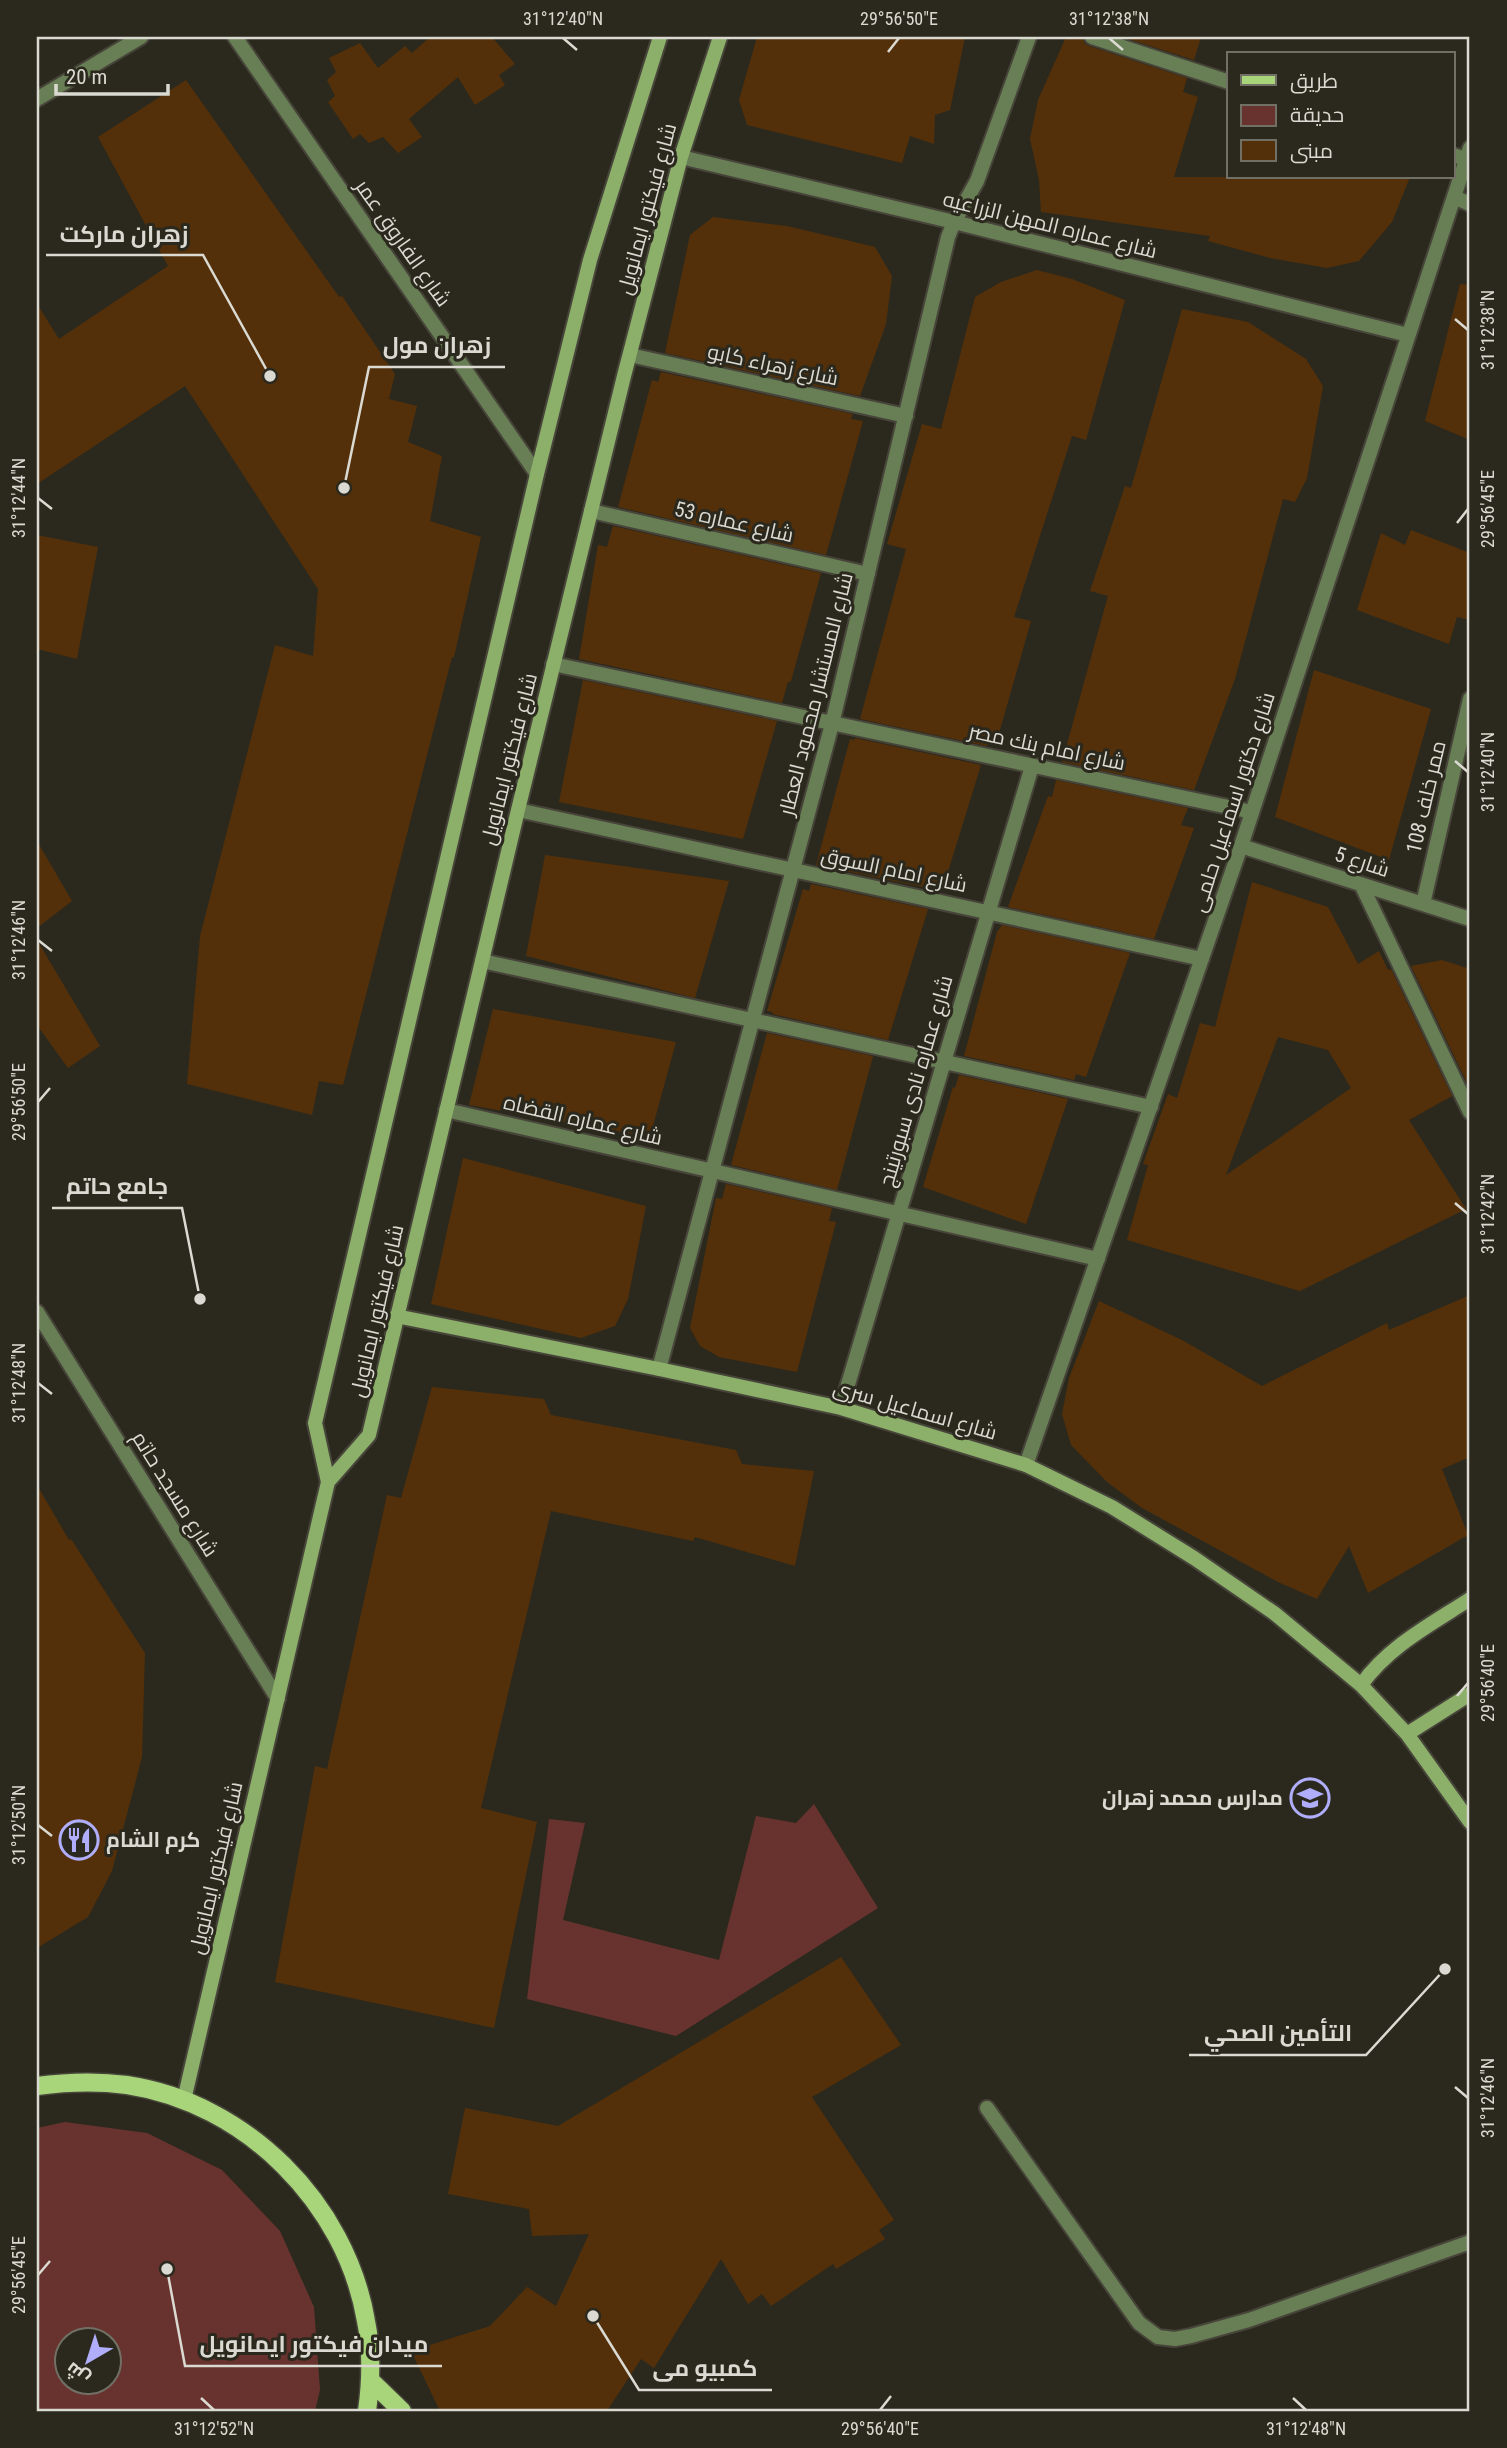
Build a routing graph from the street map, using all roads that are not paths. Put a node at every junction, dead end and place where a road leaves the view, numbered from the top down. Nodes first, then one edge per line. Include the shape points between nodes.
1 (141, 37) edge
2 (235, 37) edge
3 (660, 37) edge
4 (720, 37) edge
5 (1029, 37) edge
6 (1092, 37) edge
7 (1227, 81) edge
8 (37, 99) edge
9 (1463, 154) edge
10 (681, 157) junction
11 (1454, 197) junction
12 (1470, 204) edge
13 (954, 222) junction
14 (1408, 335) junction
15 (629, 355) junction
16 (906, 416) junction
17 (537, 474) junction
18 (591, 511) junction
19 (868, 574) junction
20 (553, 664) junction
21 (1470, 699) edge
22 (832, 724) junction
23 (1032, 766) junction
24 (518, 810) junction
25 (1252, 812) junction
26 (1241, 846) junction
27 (792, 869) junction
28 (1362, 884) junction
29 (1423, 904) junction
30 (988, 912) junction
31 (1470, 919) edge
32 (1202, 959) junction
33 (482, 961) junction
34 (752, 1020) junction
35 (944, 1062) junction
36 (1151, 1107) junction
37 (446, 1110) junction
38 (1470, 1112) edge
39 (712, 1171) junction
40 (899, 1213) junction
41 (1098, 1259) junction
42 (37, 1312) edge
43 (396, 1316) junction
44 (659, 1368) junction
45 (841, 1408) junction
46 (1026, 1465) junction
47 (328, 1482) junction
48 (1470, 1599) edge
49 (1361, 1685) junction
50 (1470, 1694) edge
51 (278, 1699) junction
52 (1406, 1734) junction
53 (1470, 1822) edge
54 (37, 2086) edge
55 (184, 2100) junction
56 (987, 2108) dead end
57 (1470, 2242) edge
58 (371, 2381) junction
59 (367, 2411) edge
60 (402, 2411) edge

1 - 8 street
2 - 17 street, شارع الفاروق عمر
3 - 17 main road, شارع فيكتور ايمانويل via 590,261
4 - 10 main road, شارع فيكتور ايمانويل
5 - 13 street, شارع المستشار محمود العطار via 977,181
6 - 7 street
9 - 11 street, شارع دكتور اسماعيل حلمى
10 - 13 street, شارع عماره المهن الزراعيه
10 - 15 main road, شارع فيكتور ايمانويل
11 - 12 street
11 - 14 street, شارع دكتور اسماعيل حلمى
13 - 14 street, شارع عماره المهن الزراعيه
13 - 16 street, شارع المستشار محمود العطار
14 - 25 street, شارع دكتور اسماعيل حلمى
15 - 16 street, شارع زهراء كابو
15 - 18 main road, شارع فيكتور ايمانويل
16 - 19 street, شارع المستشار محمود العطار
17 - 47 main road, شارع فيكتور ايمانويل via 315,1423
18 - 19 street, شارع عماره 53
18 - 20 main road, شارع فيكتور ايمانويل
19 - 22 street, شارع المستشار محمود العطار
20 - 22 street, شارع امام بنك مصر
20 - 24 main road, شارع فيكتور ايمانويل
21 - 29 street, ممر خلف 108
22 - 23 street, شارع امام بنك مصر
22 - 27 street, شارع المستشار محمود العطار
23 - 25 street, شارع امام بنك مصر
23 - 30 street, شارع عماره نادى سبورتينج
24 - 27 street, شارع امام السوق
24 - 33 main road, شارع فيكتور ايمانويل
25 - 26 street, شارع دكتور اسماعيل حلمى
26 - 28 street, شارع 5
26 - 32 street, شارع دكتور اسماعيل حلمى
27 - 30 street, شارع امام السوق
27 - 34 street, شارع المستشار محمود العطار
28 - 29 street, شارع 5
28 - 38 street
29 - 31 street, شارع 5
30 - 32 street, شارع امام السوق
30 - 35 street, شارع عماره نادى سبورتينج
32 - 36 street, شارع دكتور اسماعيل حلمى
33 - 34 street
33 - 37 main road, شارع فيكتور ايمانويل
34 - 35 street
34 - 39 street, شارع المستشار محمود العطار
35 - 36 street
35 - 40 street, شارع عماره نادى سبورتينج
36 - 41 street, شارع دكتور اسماعيل حلمى
37 - 39 street, شارع عماره القضاه
37 - 43 main road, شارع فيكتور ايمانويل
39 - 40 street, شارع عماره القضاه
39 - 44 street, شارع المستشار محمود العطار
40 - 41 street, شارع عماره القضاه
40 - 45 street, شارع عماره نادى سبورتينج
41 - 46 street, شارع دكتور اسماعيل حلمى
42 - 51 street, شارع مسجد حاتم
43 - 44 main road, شارع اسماعيل سرى
43 - 47 main road, شارع فيكتور ايمانويل via 369,1435
44 - 45 main road, شارع اسماعيل سرى
45 - 46 main road, شارع اسماعيل سرى
46 - 49 main road, شارع اسماعيل سرى via 1112,1507 1195,1558 1273,1613
47 - 51 main road, شارع فيكتور ايمانويل
48 - 49 main road via 1397,1647
49 - 52 main road, شارع اسماعيل سرى
50 - 52 main road
51 - 55 main road, شارع فيكتور ايمانويل
52 - 53 main road, شارع اسماعيل سرى
54 - 55 main road via 71,2082 128,2085
55 - 58 main road via 260,2144 293,2174 320,2208 349,2262 363,2309
56 - 57 street via 1139,2323 1158,2337 1175,2339 1249,2320
58 - 59 main road
58 - 60 main road

